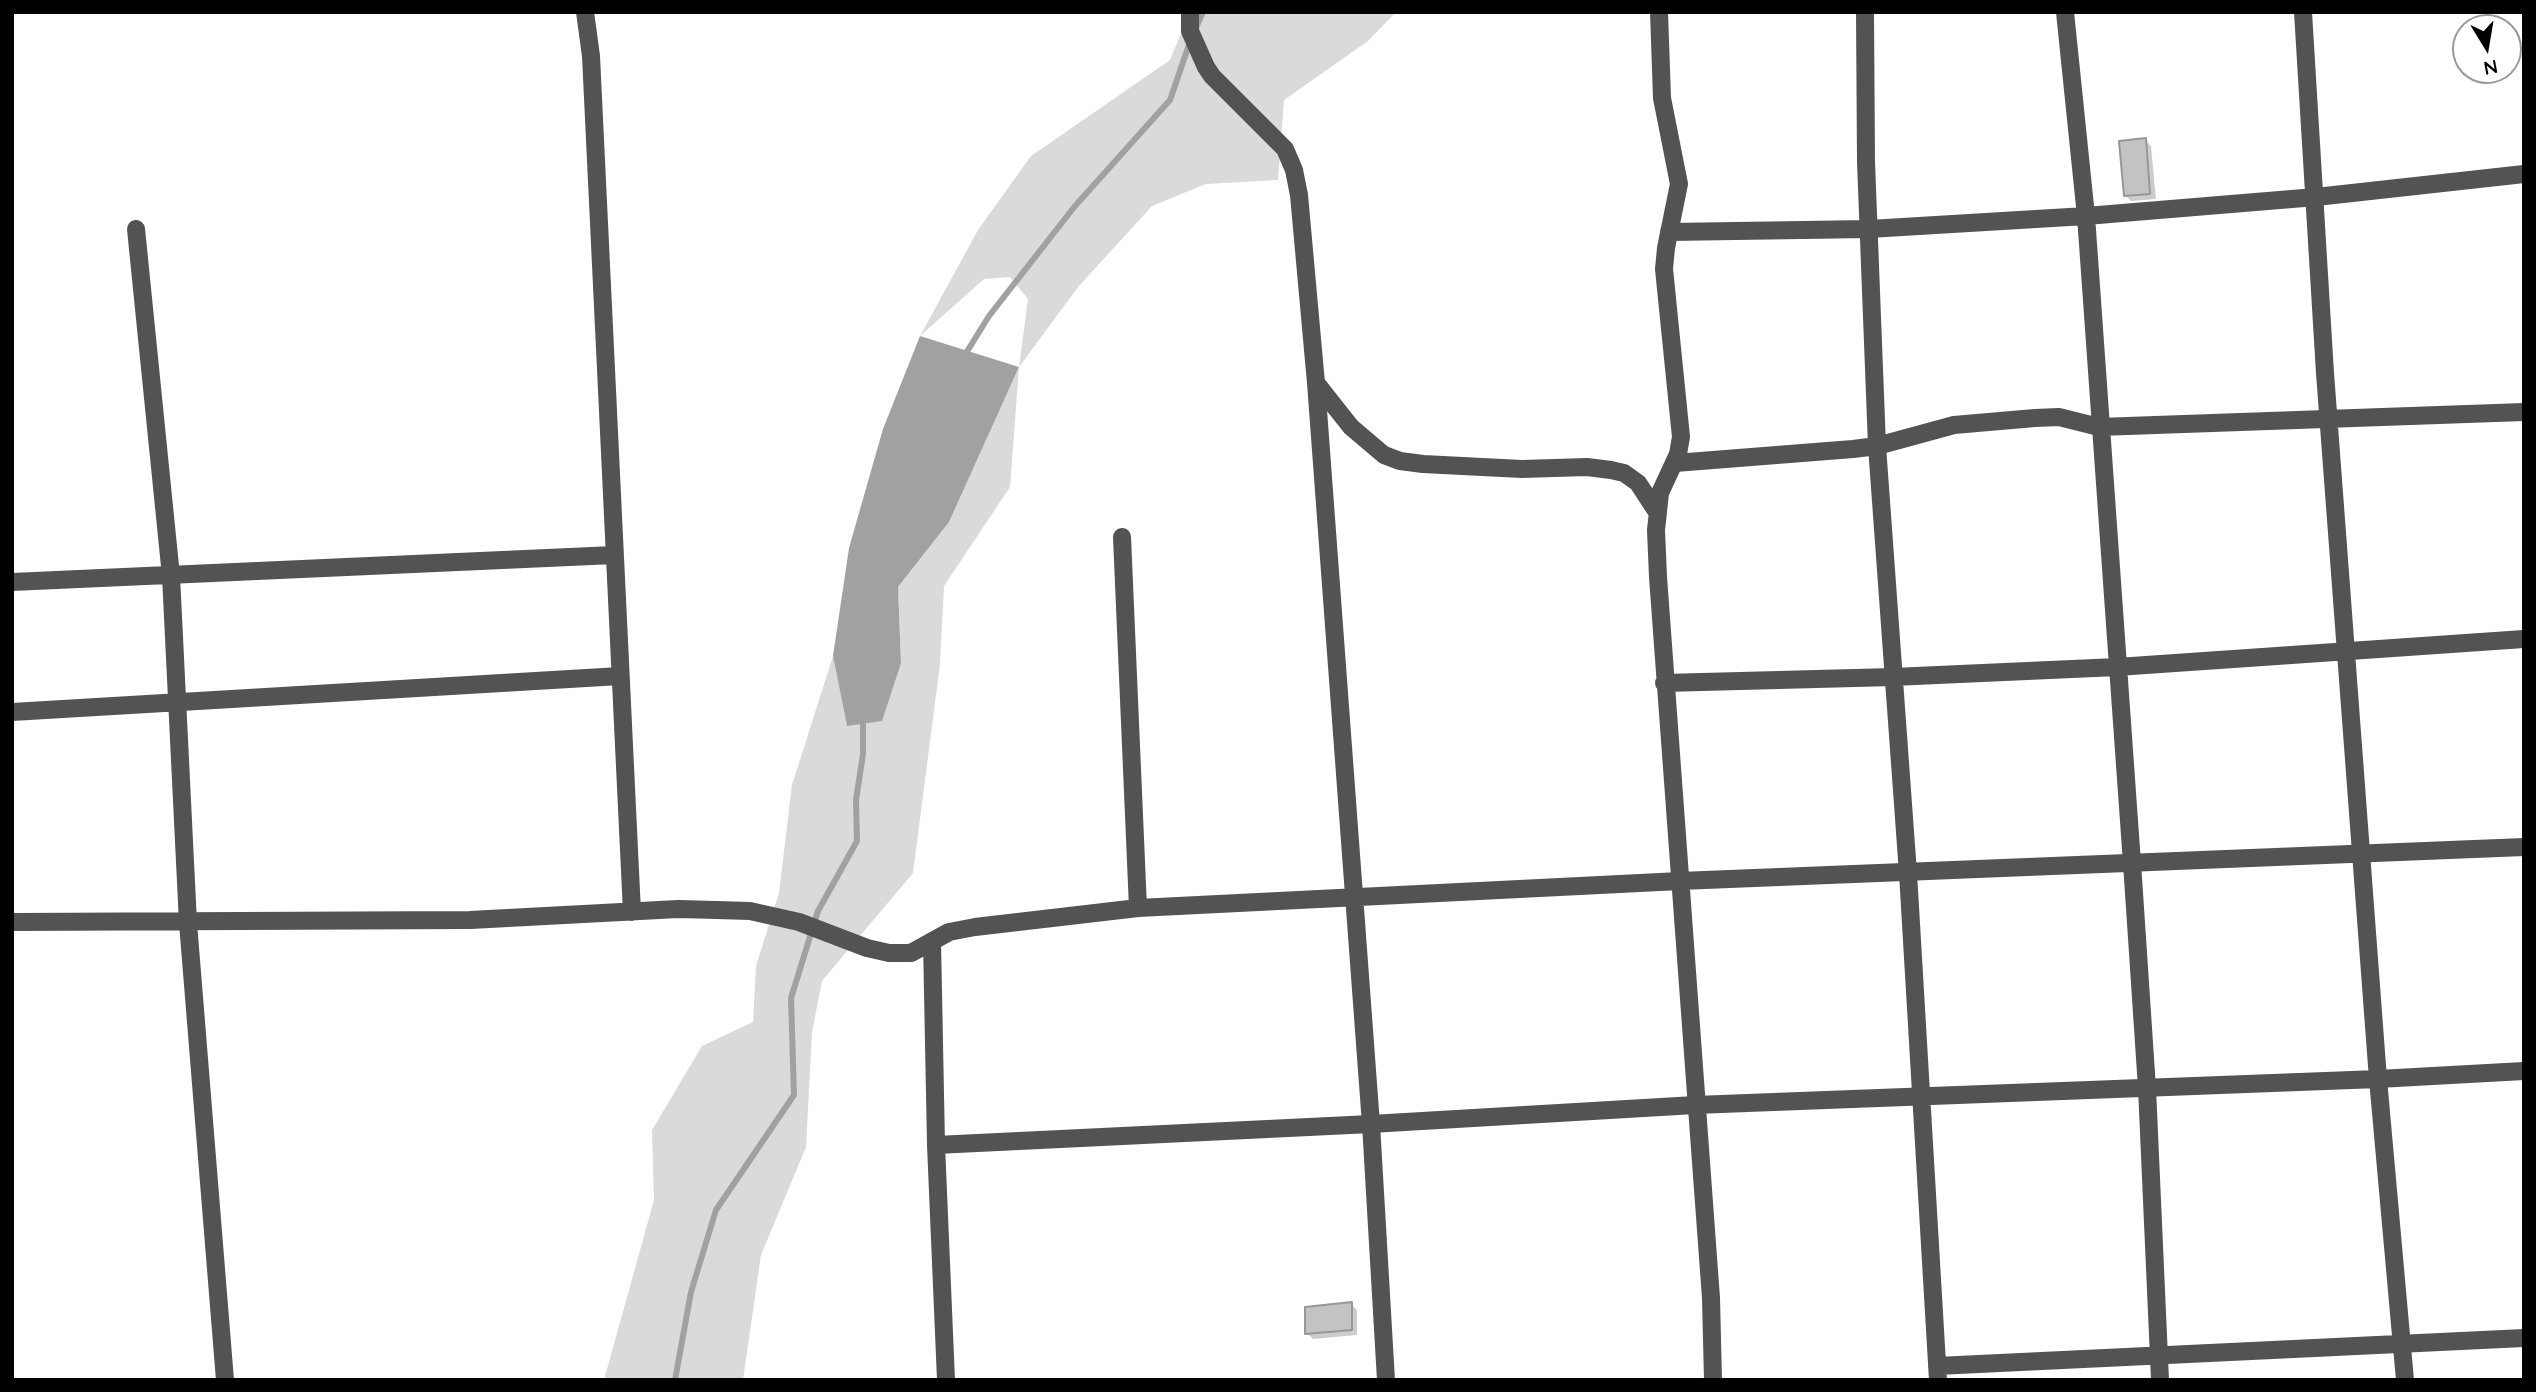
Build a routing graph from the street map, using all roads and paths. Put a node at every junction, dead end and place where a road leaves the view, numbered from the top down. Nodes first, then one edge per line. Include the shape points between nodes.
1 (585, 12) edge
2 (1190, 12) edge
3 (1659, 12) edge
4 (1865, 12) edge
5 (2065, 12) edge
6 (2303, 12) edge
7 (2524, 174) edge
8 (2316, 198) junction
9 (2086, 216) junction
10 (136, 229) dead end
11 (1868, 229) junction
12 (1669, 232) junction
13 (1316, 383) junction
14 (2524, 412) edge
15 (2330, 420) junction
16 (2099, 428) junction
17 (1877, 446) junction
18 (1675, 463) junction
19 (1657, 512) junction
20 (1122, 537) dead end
21 (614, 555) junction
22 (172, 576) junction
23 (12, 582) edge
24 (2524, 639) edge
25 (2348, 652) junction
26 (2117, 667) junction
27 (620, 676) junction
28 (1893, 677) junction
29 (1664, 683) junction
30 (178, 704) junction
31 (12, 712) edge
32 (2524, 847) edge
33 (2361, 855) junction
34 (2132, 863) junction
35 (1908, 873) junction
36 (1680, 881) junction
37 (1354, 896) junction
38 (1138, 908) junction
39 (632, 912) junction
40 (12, 922) edge
41 (188, 923) junction
42 (932, 941) junction
43 (2524, 1071) edge
44 (2378, 1079) junction
45 (2147, 1088) junction
46 (1921, 1096) junction
47 (1695, 1105) junction
48 (1371, 1124) junction
49 (936, 1145) junction
50 (2524, 1338) edge
51 (2402, 1345) junction
52 (2159, 1355) junction
53 (1938, 1373) edge
54 (225, 1380) edge
55 (946, 1380) edge
56 (1386, 1380) edge
57 (1713, 1380) edge
58 (2160, 1380) edge
59 (2405, 1380) edge

1 - 21 street via 591,55
2 - 13 street via 1190,32 1206,67 1285,149 1294,170
3 - 12 street via 1662,98 1679,184
4 - 11 street
5 - 9 street
6 - 8 street
7 - 8 street
8 - 9 street
8 - 15 street
9 - 11 street
9 - 16 street
10 - 22 street
11 - 12 street
11 - 17 street
12 - 18 street via 1664,269 1681,437
13 - 19 street via 1351,427 1400,461 1611,470 1638,483
13 - 37 street
14 - 15 street
15 - 16 street
15 - 25 street
16 - 17 street via 2076,420 2035,418 1954,425
16 - 26 street
17 - 18 street
17 - 28 street
18 - 19 street
19 - 29 street
20 - 38 street
21 - 22 street
21 - 27 street
22 - 23 street
22 - 30 street
24 - 25 street
25 - 26 street
25 - 33 street
26 - 28 street
26 - 34 street
27 - 30 street
27 - 39 street
28 - 29 street
28 - 35 street
29 - 36 street
30 - 31 street
30 - 41 street
32 - 33 street
33 - 34 street
33 - 44 street
34 - 35 street
34 - 45 street
35 - 36 street
35 - 46 street
36 - 37 street
36 - 47 street
37 - 38 street
37 - 48 street
38 - 42 street via 975,927
39 - 41 street via 470,920
39 - 42 street via 750,911 799,922 889,953 912,953
40 - 41 street
41 - 54 street
42 - 49 street
43 - 44 street
44 - 45 street
44 - 51 street
45 - 46 street
45 - 52 street
46 - 47 street
46 - 53 street
47 - 48 street
47 - 57 street
48 - 49 street
48 - 56 street
49 - 55 street
50 - 51 street
51 - 52 street
51 - 59 street
52 - 53 street
52 - 58 street

